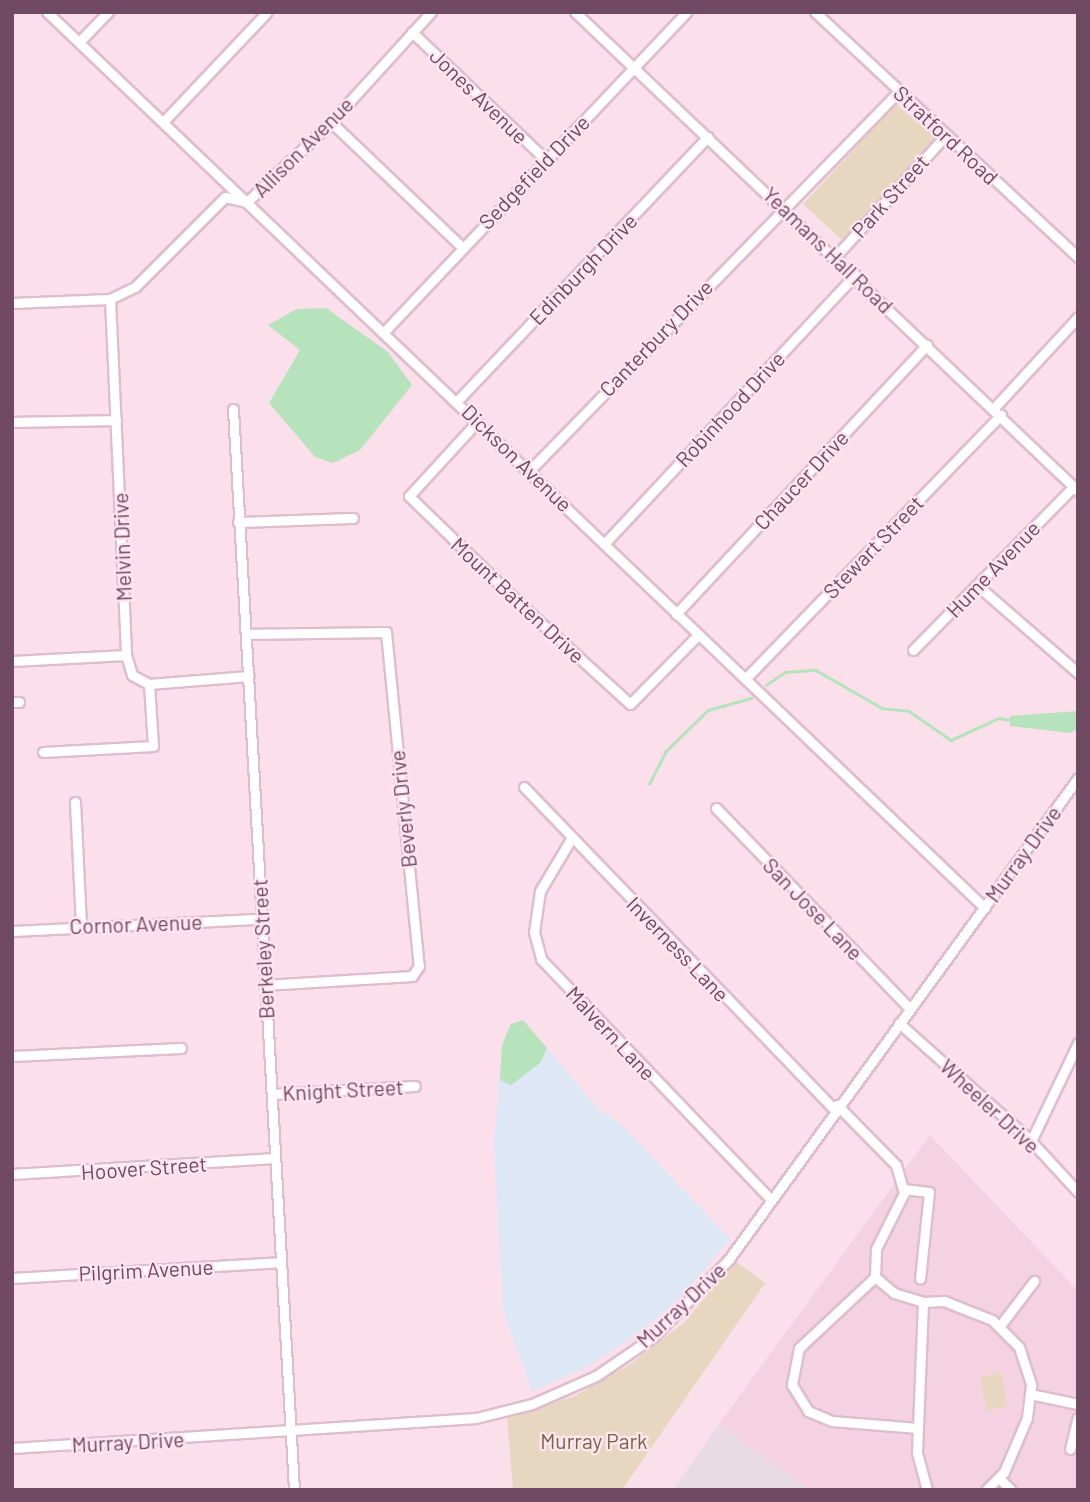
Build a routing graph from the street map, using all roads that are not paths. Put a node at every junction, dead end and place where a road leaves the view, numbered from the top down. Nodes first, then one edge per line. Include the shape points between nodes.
1 (47, 12) edge
2 (108, 12) edge
3 (267, 12) edge
4 (431, 12) edge
5 (575, 12) edge
6 (687, 12) edge
7 (815, 12) edge
8 (412, 32) junction
9 (79, 43) junction
10 (635, 67) junction
11 (899, 91) junction
12 (163, 122) junction
13 (331, 122) junction
14 (946, 135) junction
15 (708, 137) junction
16 (546, 160) junction
17 (247, 201) junction
18 (787, 209) junction
19 (462, 247) junction
20 (835, 257) junction
21 (1078, 257) edge
22 (855, 275) junction
23 (110, 299) junction
24 (12, 303) edge
25 (1078, 317) edge
26 (383, 332) junction
27 (927, 345) junction
28 (458, 400) junction
29 (233, 409) dead end
30 (998, 411) junction
31 (116, 420) junction
32 (12, 422) edge
33 (476, 423) junction
34 (529, 471) junction
35 (1076, 489) edge
36 (352, 518) dead end
37 (239, 522) junction
38 (605, 543) junction
39 (978, 586) junction
40 (676, 614) junction
41 (246, 634) junction
42 (698, 635) junction
43 (912, 650) dead end
44 (126, 655) junction
45 (12, 661) edge
46 (1078, 673) edge
47 (249, 677) junction
48 (745, 679) junction
49 (149, 684) junction
50 (43, 752) dead end
51 (1078, 778) edge
52 (524, 787) dead end
53 (75, 802) dead end
54 (716, 808) dead end
55 (571, 839) junction
56 (985, 908) junction
57 (261, 919) junction
58 (81, 926) junction
59 (12, 930) edge
60 (264, 985) junction
61 (910, 1009) junction
62 (900, 1023) junction
63 (1078, 1043) edge
64 (181, 1048) dead end
65 (12, 1056) edge
66 (415, 1086) dead end
67 (272, 1094) junction
68 (835, 1107) junction
69 (1031, 1141) junction
70 (275, 1158) junction
71 (12, 1174) edge
72 (904, 1189) junction
73 (1078, 1192) edge
74 (771, 1200) junction
75 (279, 1262) junction
76 (875, 1277) junction
77 (12, 1278) edge
78 (920, 1279) dead end
79 (1034, 1280) dead end
80 (923, 1302) junction
81 (999, 1327) junction
82 (1030, 1394) junction
83 (1078, 1404) edge
84 (1078, 1418) edge
85 (918, 1428) junction
86 (293, 1433) junction
87 (12, 1448) edge
88 (1070, 1449) dead end
89 (999, 1478) junction
90 (294, 1490) edge
91 (927, 1490) edge
92 (986, 1490) edge
93 (1011, 1490) edge

1 - 9 street, Dickson Avenue
2 - 9 street
3 - 12 street
4 - 8 street, Allison Avenue
5 - 10 street, Yeamans Hall Road
6 - 10 street, Sedgefield Drive
7 - 11 street, Stratford Road
8 - 13 street, Allison Avenue
8 - 16 street, Jones Avenue
9 - 12 street, Dickson Avenue
10 - 15 street, Yeamans Hall Road
10 - 16 street, Sedgefield Drive
11 - 14 street, Stratford Road
11 - 18 street
12 - 17 street, Dickson Avenue
13 - 17 street, Allison Avenue
13 - 19 street
14 - 20 street, Park Street
14 - 21 street, Stratford Road
15 - 18 street, Yeamans Hall Road
15 - 28 street, Edinburgh Drive
16 - 19 street, Sedgefield Drive
17 - 23 street, Allison Avenue via 225,197 135,287
17 - 26 street, Dickson Avenue
18 - 20 street, Yeamans Hall Road
18 - 34 street, Canterbury Drive via 776,212
19 - 26 street, Sedgefield Drive
20 - 22 street, Yeamans Hall Road
22 - 27 street, Yeamans Hall Road
22 - 38 street, Robinhood Drive
23 - 24 street, Allison Avenue
23 - 31 street, Melvin Drive
25 - 30 street, Stewart Street
26 - 28 street, Dickson Avenue
27 - 30 street, Yeamans Hall Road
27 - 40 street, Chaucer Drive
28 - 33 street, Dickson Avenue
29 - 37 street, Berkeley Street
30 - 35 street, Yeamans Hall Road
30 - 48 street, Stewart Street
31 - 32 street
31 - 44 street, Melvin Drive
33 - 34 street, Dickson Avenue
33 - 42 street, Mount Batten Drive via 410,496 518,602 630,704
34 - 38 street, Dickson Avenue
35 - 39 street, Hume Avenue
36 - 37 street
37 - 41 street, Berkeley Street
38 - 40 street, Dickson Avenue
39 - 43 street, Hume Avenue
39 - 46 street
40 - 42 street, Dickson Avenue
41 - 47 street, Berkeley Street
41 - 60 street, Beverly Drive via 386,632 419,966 412,976
42 - 48 street, Dickson Avenue
44 - 45 street
44 - 49 street via 132,675
47 - 49 street
47 - 57 street, Berkeley Street
48 - 56 street, Dickson Avenue
49 - 50 street via 153,746
51 - 56 street, Murray Drive
52 - 55 street, Inverness Lane
53 - 58 street
54 - 61 street, San Jose Lane
55 - 68 street, Inverness Lane
55 - 74 street, Malvern Lane via 540,891 534,932 541,960
56 - 61 street, Murray Drive
57 - 58 street, Cornor Avenue
57 - 60 street, Berkeley Street
58 - 59 street, Cornor Avenue
60 - 67 street, Berkeley Street
61 - 62 street, Murray Drive
62 - 68 street, Murray Drive
62 - 69 street, Wheeler Drive
63 - 69 street
64 - 65 street
66 - 67 street, Knight Street
67 - 70 street, Berkeley Street
68 - 72 street, Inverness Lane via 896,1165
68 - 74 street, Murray Drive
69 - 73 street, Wheeler Drive
70 - 71 street, Hoover Street
70 - 75 street, Berkeley Street
72 - 76 street via 876,1249
72 - 78 street via 929,1192
74 - 86 street, Murray Drive via 698,1294 653,1337 596,1376 532,1404 476,1418
75 - 77 street, Pilgrim Avenue
75 - 86 street, Berkeley Street
76 - 80 street via 894,1293
76 - 85 street via 819,1323 799,1348 792,1385 808,1411 832,1421
79 - 81 street
80 - 81 street via 971,1308
80 - 85 street
81 - 82 street via 1018,1347
82 - 83 street
82 - 89 street via 1027,1418
84 - 88 street
85 - 91 street
86 - 87 street, Murray Drive
86 - 90 street, Berkeley Street
89 - 92 street
89 - 93 street

